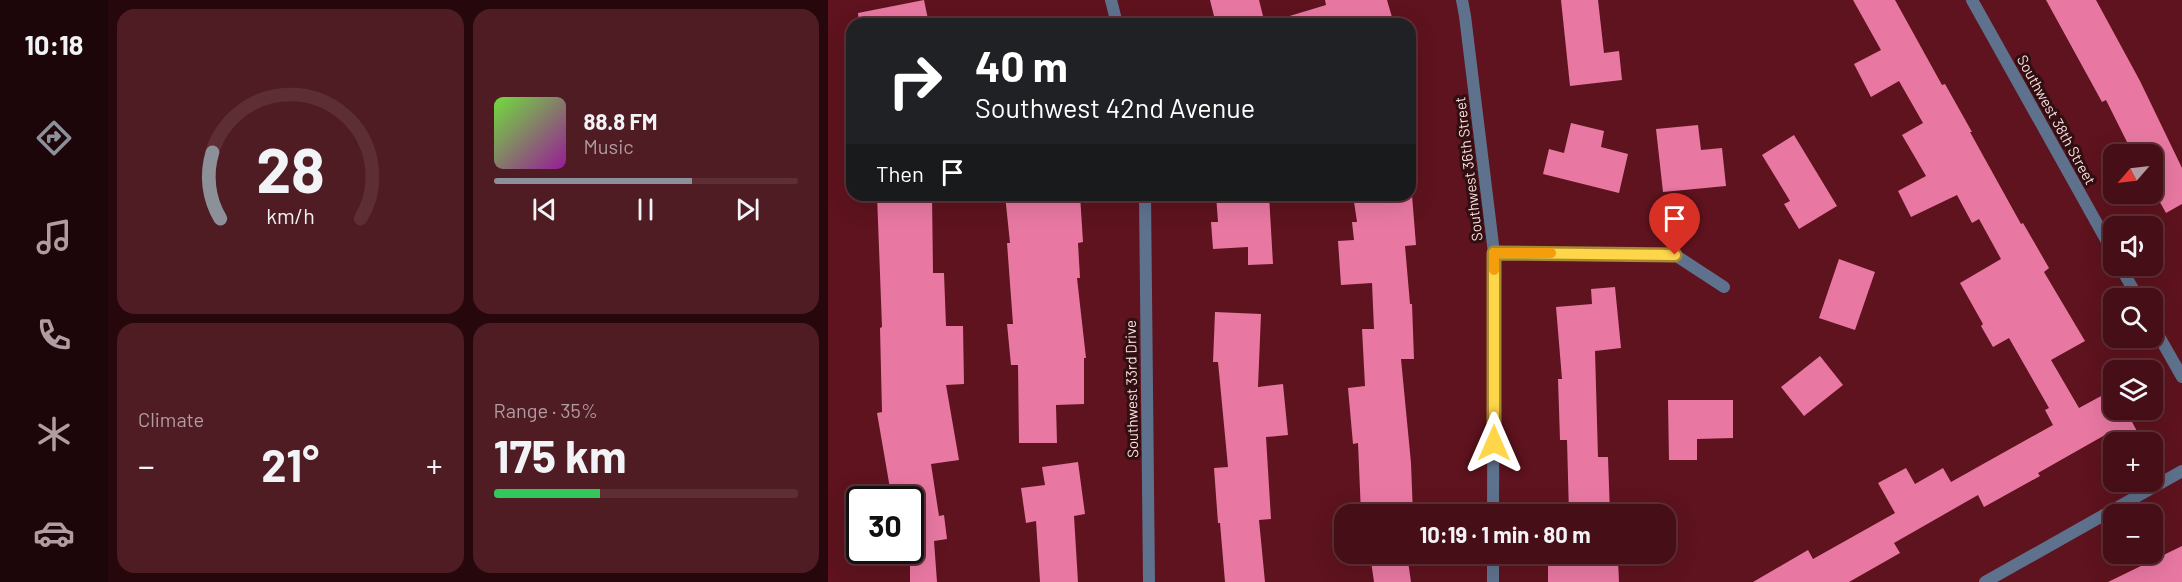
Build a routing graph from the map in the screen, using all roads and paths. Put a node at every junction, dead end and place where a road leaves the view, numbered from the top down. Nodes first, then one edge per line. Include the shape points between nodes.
1 (1111, 0) edge
2 (1462, 0) edge
3 (1972, 0) edge
4 (1116, 18) edge
5 (1145, 201) edge
6 (2103, 234) edge
7 (1494, 253) junction
8 (1725, 287) dead end
9 (2163, 343) edge
10 (2182, 377) edge
11 (2182, 471) edge
12 (1493, 504) edge
13 (1493, 564) edge
14 (1149, 582) edge
15 (1493, 582) edge
16 (1985, 582) edge

1 - 4 street
2 - 7 street, Southwest 36th Street
3 - 6 street, Southwest 38th Street
5 - 14 street, Southwest 33rd Drive
7 - 8 street via 1675,255
7 - 12 street, Southwest 36th Street
9 - 10 street
11 - 16 street
13 - 15 street

